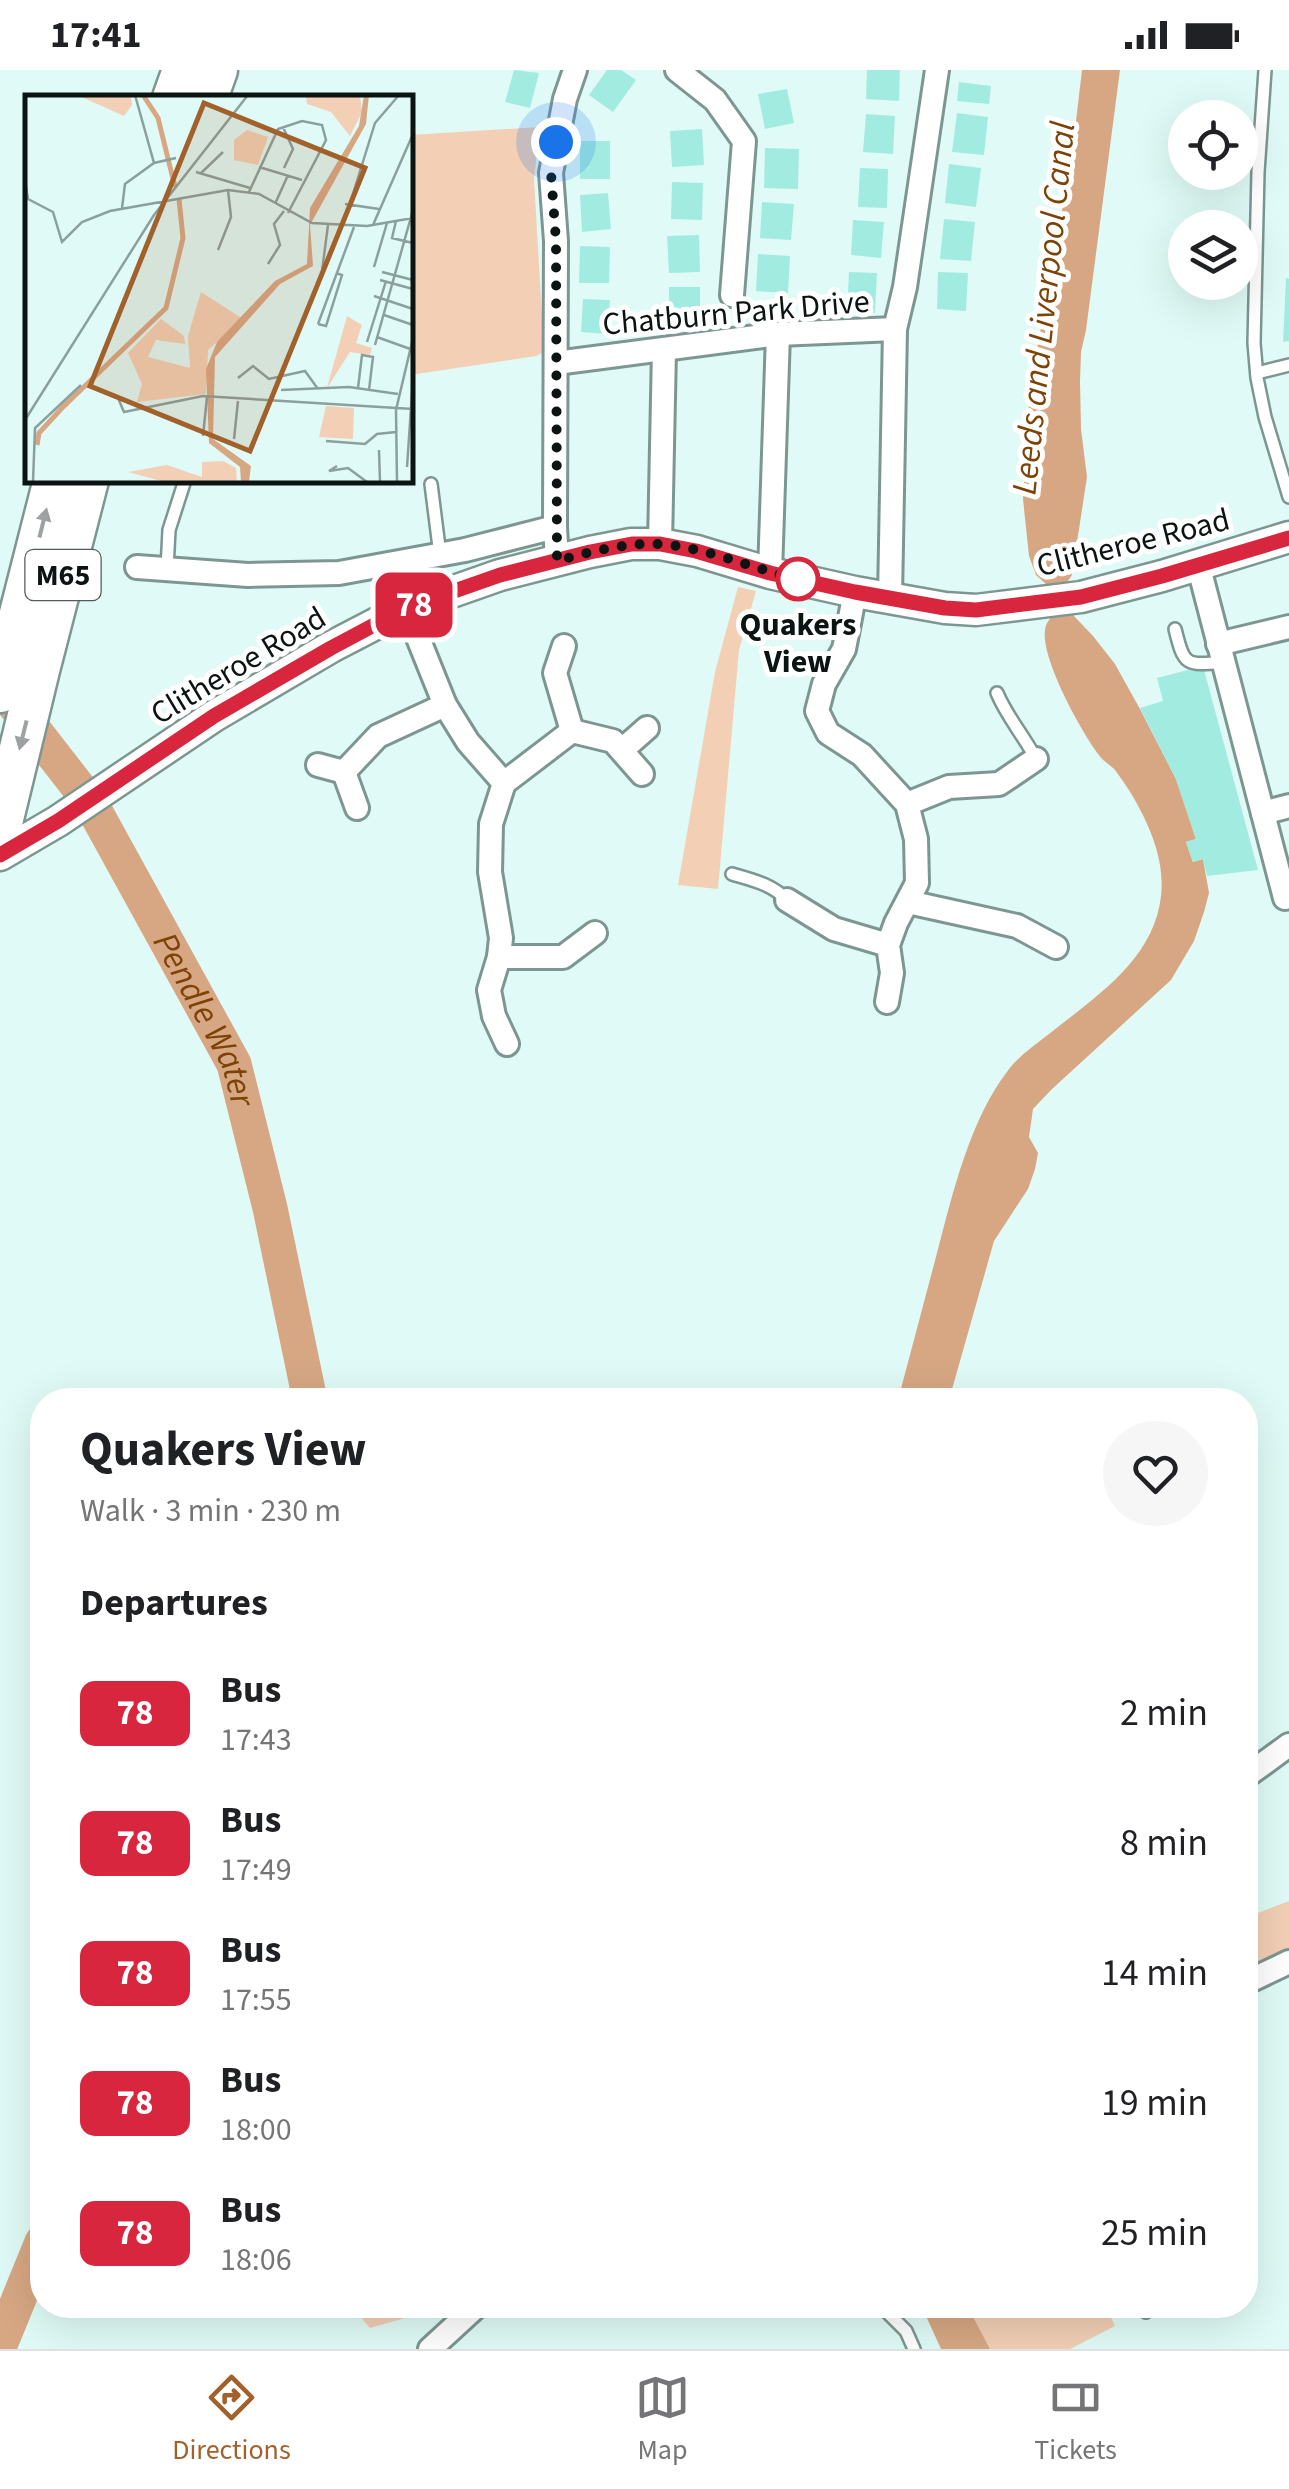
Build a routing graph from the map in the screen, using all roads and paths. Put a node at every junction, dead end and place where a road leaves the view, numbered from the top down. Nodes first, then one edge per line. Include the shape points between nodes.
1 (183, 70) edge
2 (217, 70) edge
3 (575, 70) edge
4 (677, 70) edge
5 (937, 70) edge
6 (1264, 70) edge
7 (174, 95) edge
8 (208, 95) edge
9 (732, 295) dead end
10 (895, 329) junction
11 (778, 334) junction
12 (664, 348) junction
13 (556, 363) junction
14 (1289, 365) edge
15 (1257, 372) junction
16 (53, 482) edge
17 (87, 482) edge
18 (183, 482) edge
19 (431, 484) dead end
20 (1289, 497) edge
21 (555, 527) junction
22 (1289, 538) edge
23 (660, 544) junction
24 (440, 554) junction
25 (557, 561) junction
26 (1198, 564) junction
27 (137, 568) dead end
28 (167, 570) junction
29 (770, 573) junction
30 (855, 592) junction
31 (890, 598) junction
32 (406, 608) junction
33 (1289, 627) edge
34 (1174, 629) dead end
35 (564, 646) dead end
36 (1221, 653) junction
37 (0, 692) edge
38 (997, 693) dead end
39 (446, 705) junction
40 (647, 728) dead end
41 (572, 731) junction
42 (622, 750) junction
43 (1036, 759) joint
44 (318, 765) dead end
45 (344, 772) junction
46 (642, 774) dead end
47 (504, 783) junction
48 (907, 804) junction
49 (1289, 806) edge
50 (357, 808) dead end
51 (1263, 814) junction
52 (4, 815) edge
53 (0, 855) edge
54 (732, 874) dead end
55 (1285, 898) dead end
56 (786, 900) joint
57 (908, 902) junction
58 (595, 932) dead end
59 (888, 945) junction
60 (1056, 947) dead end
61 (500, 957) junction
62 (888, 1002) dead end
63 (507, 1044) dead end
64 (1289, 1745) edge
65 (1258, 1768) edge
66 (1289, 1962) edge
67 (1258, 1978) edge
68 (464, 2318) edge
69 (893, 2318) edge
70 (430, 2349) edge
71 (914, 2349) edge

1 - 7 highway
2 - 8 highway
3 - 13 street, Chatburn Park Drive via 551,173
4 - 9 street via 715,100 744,141
5 - 10 street, Chatburn Park Drive
6 - 15 lane
10 - 11 street, Chatburn Park Drive
10 - 31 street
11 - 12 street, Chatburn Park Drive
11 - 29 street
12 - 13 street, Chatburn Park Drive
12 - 23 street
13 - 21 street
14 - 15 lane
15 - 20 lane
37 -> 16 highway, M65
17 -> 52 highway, M65
18 - 28 lane via 169,530
19 - 24 lane
21 - 24 street, Clitheroe Road
21 - 25 street
22 - 26 main road, Clitheroe Road
23 - 25 main road, Clitheroe Road
23 - 29 main road, Clitheroe Road
24 - 28 street, Clitheroe Road via 339,573
25 - 32 main road, Clitheroe Road
26 - 31 main road, Clitheroe Road via 1081,597 1022,605 960,609
26 - 36 street
27 - 28 street, Clitheroe Road
29 - 30 main road, Clitheroe Road
30 - 31 main road, Clitheroe Road
30 - 48 street via 844,649 817,711 828,733 862,756
32 - 39 street
32 - 53 main road, Clitheroe Road via 214,716
33 - 36 street
34 - 36 lane via 1190,663
35 - 41 street via 555,673
36 - 51 street
38 - 43 lane
39 - 45 street via 378,736
39 - 47 street
40 - 42 street
41 - 42 street
41 - 47 street
42 - 46 street
43 - 48 street via 999,784 949,787
44 - 45 street
45 - 50 street
47 - 61 street via 490,824
48 - 57 street via 917,869
49 - 51 street
51 - 55 street
54 - 56 lane via 778,890
56 - 59 street via 834,929
57 - 59 street
57 - 60 street via 1016,926
58 - 61 street via 563,956
59 - 62 street
61 - 63 street via 489,990
64 - 65 street
66 - 67 street
68 - 70 street
69 - 71 lane

